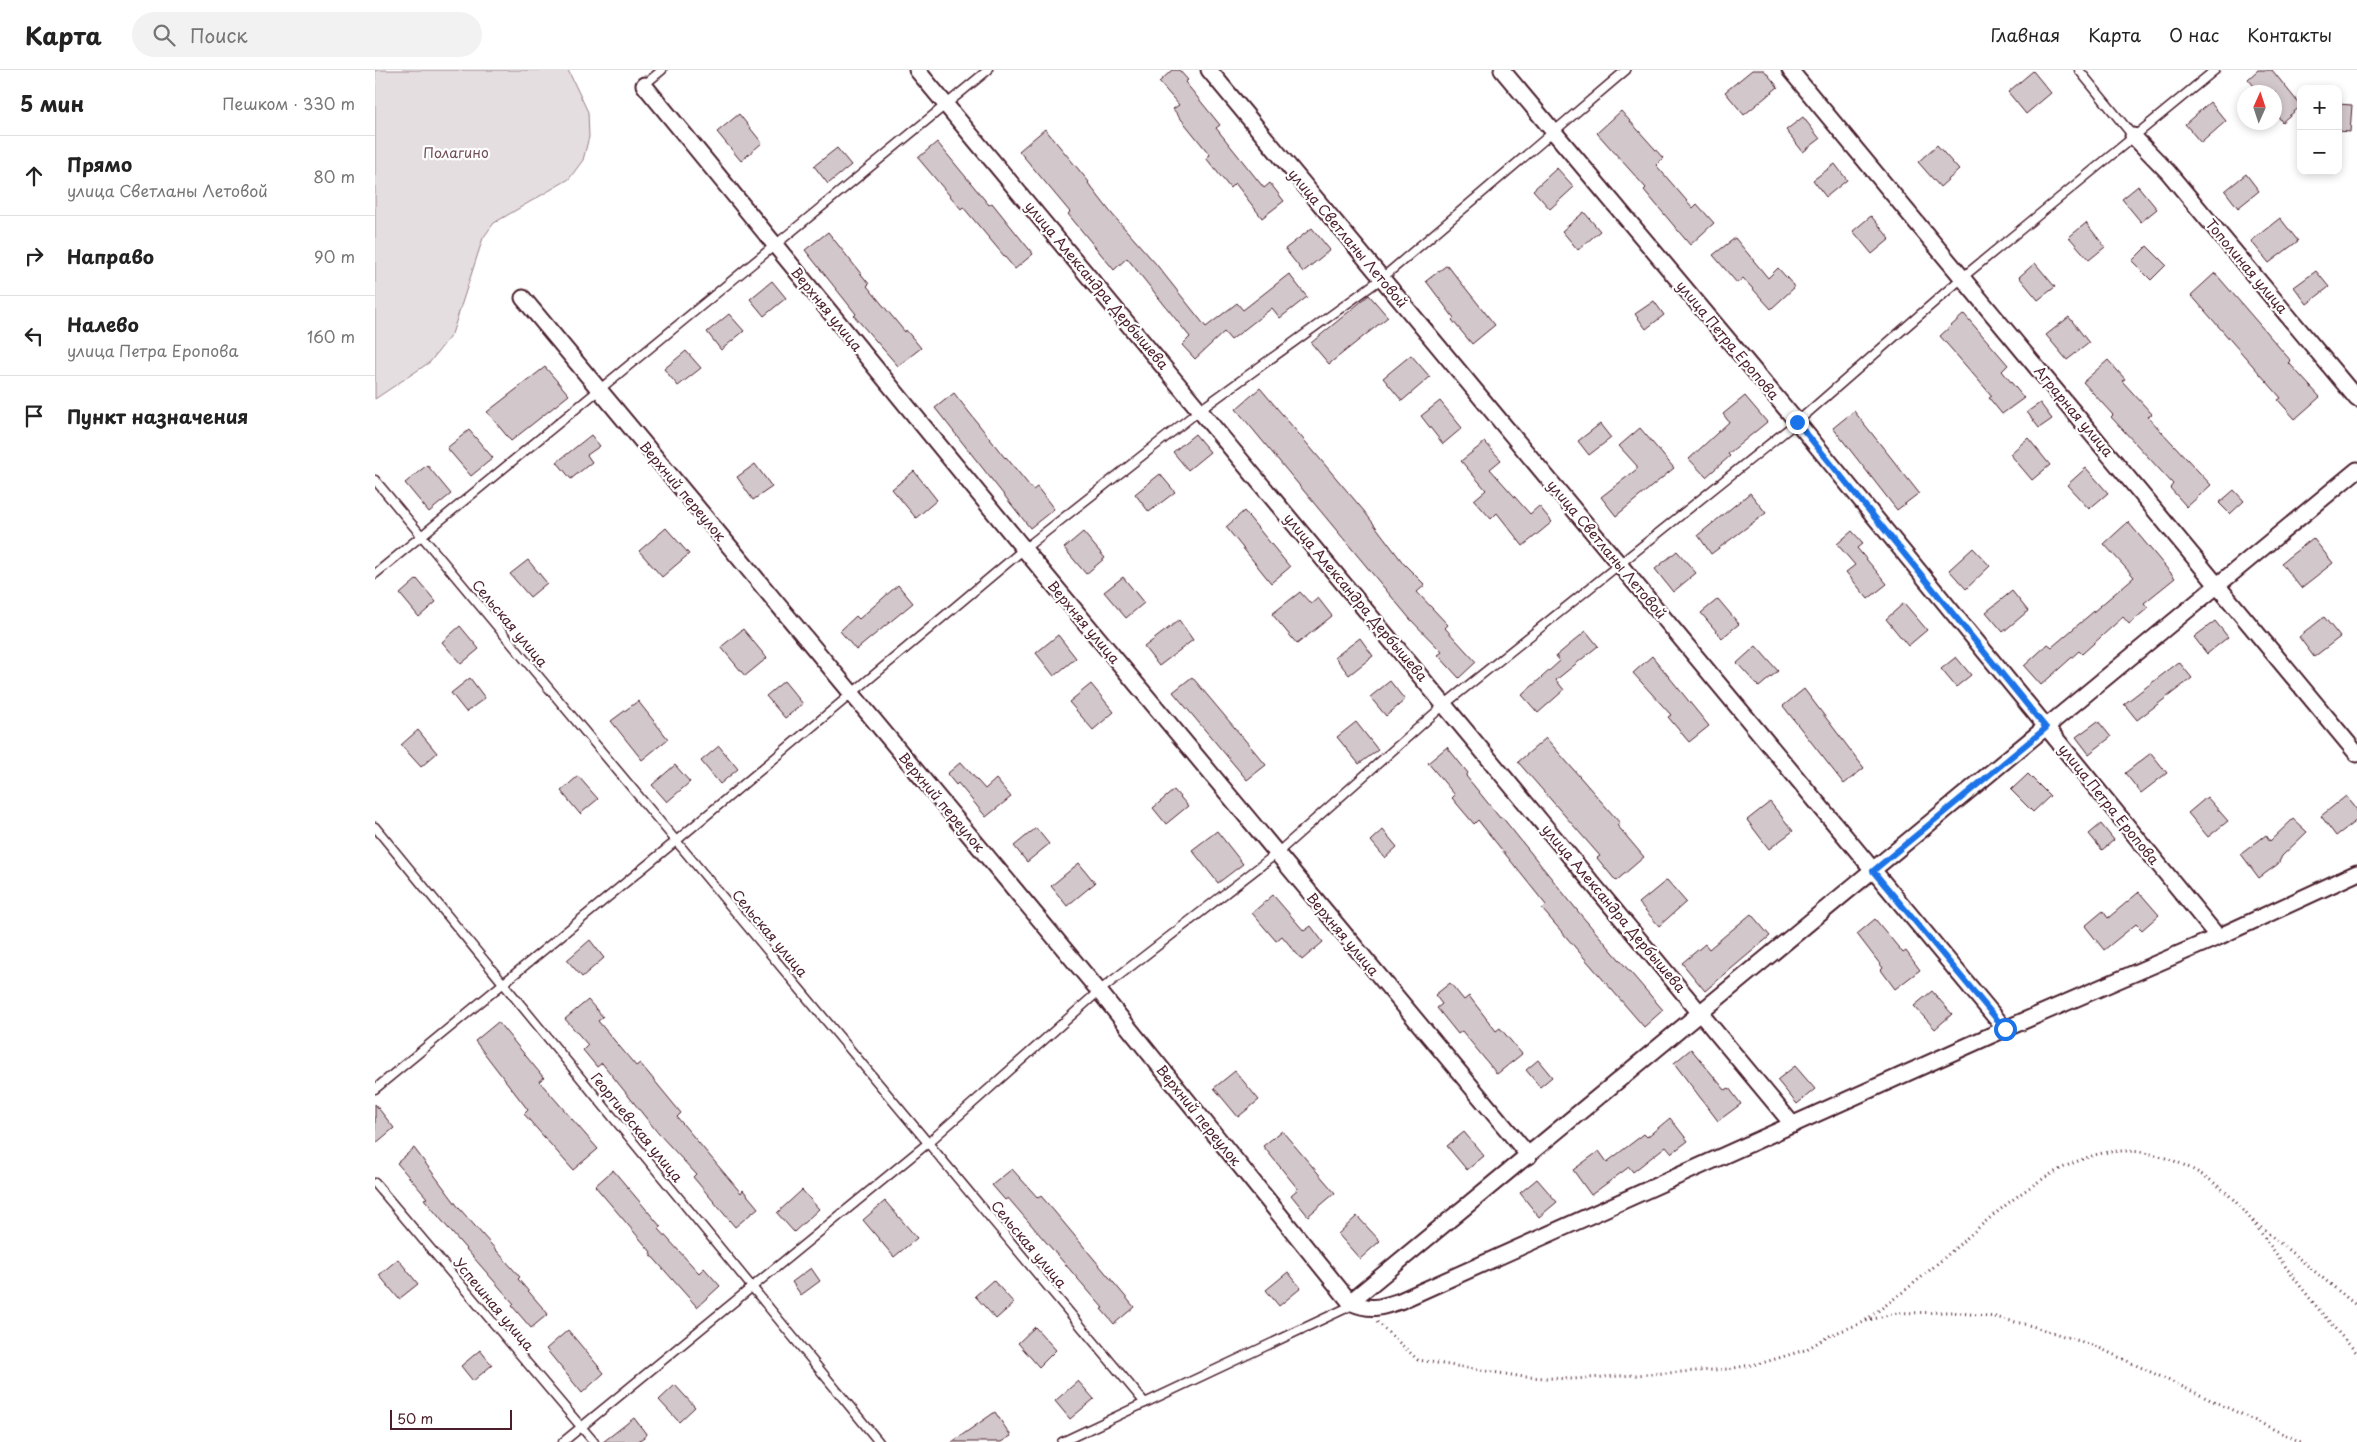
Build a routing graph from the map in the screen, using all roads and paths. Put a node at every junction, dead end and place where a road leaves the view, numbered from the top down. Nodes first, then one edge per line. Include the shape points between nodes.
1 (662, 70) edge
2 (917, 70) edge
3 (988, 70) edge
4 (1209, 70) edge
5 (1502, 70) edge
6 (1626, 70) edge
7 (1790, 70) edge
8 (2079, 70) edge
9 (2215, 70) edge
10 (644, 85) joint
11 (947, 105) junction
12 (1555, 133) junction
13 (2133, 136) junction
14 (774, 244) junction
15 (1963, 277) junction
16 (1381, 279) junction
17 (523, 298) dead end
18 (600, 391) junction
19 (2357, 399) edge
20 (1200, 410) junction
21 (1797, 422) junction
22 (2357, 470) edge
23 (375, 480) edge
24 (422, 536) junction
25 (1024, 549) junction
26 (1620, 564) junction
27 (375, 574) edge
28 (2218, 584) junction
29 (851, 692) junction
30 (1445, 704) junction
31 (2046, 728) junction
32 (2357, 754) edge
33 (375, 827) edge
34 (676, 841) junction
35 (1276, 854) junction
36 (1873, 871) junction
37 (2357, 873) edge
38 (2218, 938) junction
39 (502, 983) junction
40 (1099, 991) junction
41 (1700, 1012) junction
42 (2005, 1029) junction
43 (375, 1089) edge
44 (1793, 1125) junction
45 (928, 1143) junction
46 (1529, 1156) junction
47 (375, 1182) edge
48 (2247, 1215) junction
49 (752, 1287) junction
50 (1355, 1304) junction
51 (2357, 1306) edge
52 (1861, 1324) junction
53 (2357, 1353) edge
54 (1145, 1403) junction
55 (581, 1427) junction
56 (563, 1442) edge
57 (594, 1442) edge
58 (879, 1442) edge
59 (1062, 1442) edge
60 (2301, 1442) edge

1 - 10 lane
2 - 11 street, улица Александра Дербышева
3 - 11 lane
4 - 16 street, улица Светланы Летовой
5 - 12 street, улица Петра Еропова
6 - 12 lane
7 - 15 street, Аграрная улица
8 - 13 lane
9 - 13 lane
10 - 14 street, Верхняя улица
11 - 14 lane
11 - 20 street, улица Александра Дербышева
12 - 16 lane
12 - 21 street, улица Петра Еропова
13 - 15 lane
13 - 19 street, Тополиная улица via 2168,172
14 - 18 lane
14 - 25 street, Верхняя улица
15 - 21 lane
15 - 28 street, Аграрная улица
16 - 20 lane
16 - 26 street, улица Светланы Летовой
17 - 18 street, Верхний переулок
18 - 24 lane
18 - 29 street, Верхний переулок
20 - 25 lane
20 - 30 street, улица Александра Дербышева
21 - 26 lane
21 - 31 street, улица Петра Еропова
22 - 28 street
23 - 24 lane, Сельская улица
24 - 27 lane
24 - 34 lane, Сельская улица
25 - 29 lane
25 - 35 street, Верхняя улица
26 - 30 lane
26 - 36 street, улица Светланы Летовой
28 - 31 street
28 - 32 street, Аграрная улица
29 - 34 lane
29 - 40 street, Верхний переулок
30 - 35 lane
30 - 41 street, улица Александра Дербышева
31 - 36 street
31 - 38 street, улица Петра Еропова
33 - 39 lane, Георгиевская улица
34 - 39 lane
34 - 45 lane, Сельская улица
35 - 40 lane
35 - 46 street, Верхняя улица
36 - 41 street
36 - 42 street, улица Светланы Летовой
37 - 38 street
38 - 42 street
39 - 43 lane
39 - 49 lane, Георгиевская улица
40 - 45 lane
40 - 50 street, Верхний переулок
41 - 44 street, улица Александра Дербышева
41 - 46 street
42 - 44 street
44 - 50 street via 1400,1301 1377,1308
45 - 49 lane
45 - 54 lane, Сельская улица
46 - 50 street
47 - 55 lane, Успешная улица
48 - 51 path
48 - 52 path via 2223,1189 2197,1172 2167,1159 2125,1151 2095,1154 2032,1187
48 - 53 path via 2317,1308
49 - 55 lane
49 - 58 lane, Георгиевская улица
50 - 52 path via 1418,1360 1524,1377 1573,1380 1727,1369 1762,1363 1805,1350 1831,1335
50 - 54 lane
52 - 60 path via 1897,1313 1952,1312 2032,1326 2095,1346
54 - 59 lane
55 - 56 lane
55 - 57 lane, Успешная улица

